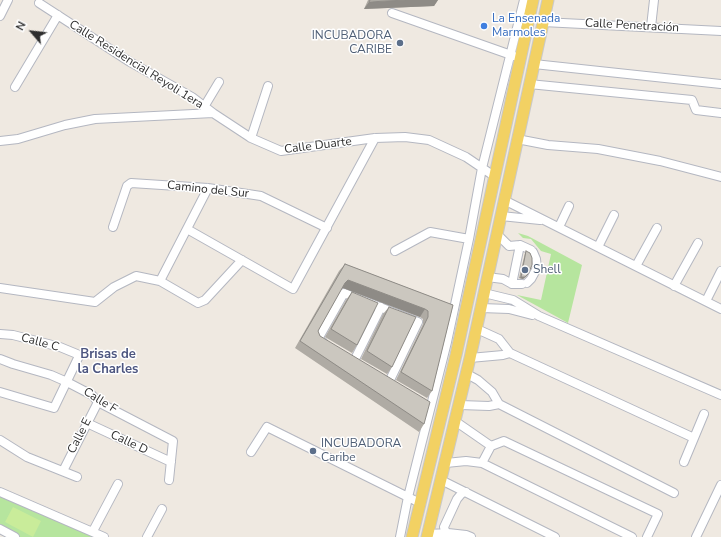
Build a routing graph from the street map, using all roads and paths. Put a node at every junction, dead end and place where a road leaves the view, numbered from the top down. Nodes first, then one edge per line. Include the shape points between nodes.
1 (8, 0) edge
2 (524, 0) edge
3 (533, 0) edge
4 (548, 0) edge
5 (654, 0) edge
6 (39, 3) dead end
7 (392, 13) dead end
8 (58, 15) junction
9 (0, 16) edge
10 (543, 22) junction
11 (652, 27) junction
12 (721, 31) edge
13 (515, 57) junction
14 (534, 64) junction
15 (219, 82) dead end
16 (529, 84) junction
17 (721, 84) edge
18 (15, 86) dead end
19 (268, 86) dead end
20 (204, 107) junction
21 (213, 113) junction
22 (721, 113) edge
23 (251, 138) junction
24 (375, 138) junction
25 (518, 139) junction
26 (0, 141) edge
27 (482, 168) junction
28 (494, 176) junction
29 (721, 177) edge
30 (208, 188) junction
31 (504, 200) junction
32 (569, 206) dead end
33 (614, 215) dead end
34 (501, 216) junction
35 (546, 221) junction
36 (113, 227) dead end
37 (559, 227) junction
38 (326, 228) junction
39 (657, 228) dead end
40 (187, 229) junction
41 (497, 234) junction
42 (469, 239) junction
43 (698, 243) dead end
44 (520, 245) junction
45 (598, 247) junction
46 (395, 251) dead end
47 (529, 255) junction
48 (242, 260) junction
49 (526, 266) junction
50 (636, 266) junction
51 (721, 271) edge
52 (487, 277) junction
53 (524, 278) junction
54 (160, 281) junction
55 (512, 284) junction
56 (674, 286) junction
57 (0, 288) edge
58 (484, 293) junction
59 (706, 301) junction
60 (380, 307) junction
61 (481, 308) junction
62 (721, 309) edge
63 (539, 316) junction
64 (476, 330) junction
65 (0, 334) edge
66 (330, 346) edge
67 (510, 353) junction
68 (470, 358) junction
69 (0, 359) edge
70 (353, 361) edge
71 (467, 374) junction
72 (67, 382) junction
73 (389, 382) edge
74 (0, 392) edge
75 (721, 395) edge
76 (98, 402) junction
77 (499, 404) junction
78 (428, 405) junction
79 (460, 405) junction
80 (442, 414) junction
81 (704, 414) dead end
82 (456, 421) junction
83 (87, 423) junction
84 (694, 438) junction
85 (0, 440) edge
86 (491, 446) junction
87 (251, 452) dead end
88 (171, 462) junction
89 (684, 462) dead end
90 (446, 463) junction
91 (482, 463) junction
92 (63, 471) junction
93 (77, 477) dead end
94 (169, 480) dead end
95 (441, 480) junction
96 (118, 484) dead end
97 (721, 484) edge
98 (0, 492) edge
99 (466, 492) junction
100 (674, 493) dead end
101 (408, 497) junction
102 (420, 503) junction
103 (162, 509) dead end
104 (0, 529) edge
105 (93, 531) junction
106 (448, 533) junction
107 (428, 535) edge
108 (15, 537) edge
109 (104, 537) edge
110 (147, 537) edge
111 (400, 537) edge
112 (412, 537) edge
113 (470, 537) edge
114 (555, 537) edge
115 (632, 537) edge
116 (647, 537) edge
117 (696, 537) edge

1 - 9 street
2 - 13 street
3 - 13 main road
4 - 10 main road
5 - 11 street
6 - 8 street, Calle Residencial Reyoli 1era
7 - 13 street
8 - 18 street
8 - 20 street, Calle Residencial Reyoli 1era via 130,62 192,97
10 - 11 street, Calle Penetración
10 - 14 main road
11 - 12 street, Calle Penetración
13 - 27 street
13 - 28 main road
14 - 16 main road
14 - 17 street
15 - 20 street
16 - 22 street via 692,100 696,110
16 - 25 main road
19 - 23 street
20 - 21 street, Calle Residencial Reyoli 1era
21 - 23 street, Calle Duarte
21 - 26 street via 95,120
23 - 24 street, Calle Duarte via 281,151
24 - 27 street, Calle Duarte via 405,137 429,140 466,157
24 - 38 street
25 - 29 street via 598,149 660,161
25 - 31 main road
27 - 28 street, Calle Duarte
27 - 42 street
28 - 80 main road
30 - 36 street, Camino del Sur via 131,183
30 - 38 street, Camino del Sur via 261,196
30 - 40 street
31 - 34 main road
31 - 35 street
32 - 37 street
33 - 45 street
34 - 35 street
34 - 41 main road
35 - 37 street
37 - 45 street
38 - 48 street via 293,288
39 - 50 street
40 - 48 street
40 - 54 street
41 - 44 street via 509,246
41 - 52 main road
42 - 46 street via 430,232
42 - 78 street
43 - 56 street
44 - 47 street
44 - 47 street
45 - 50 street
47 - 49 street
47 - 49 street
48 - 54 street via 205,300 198,302
49 - 53 street
49 - 53 street
50 - 56 street
51 - 59 street
52 - 55 street via 503,279
52 - 58 main road
53 - 55 street
53 - 55 street
54 - 57 street via 136,276 114,287 95,302
56 - 59 street
58 - 61 main road
58 - 63 street via 513,300
59 - 62 street
60 - 66 street via 344,292 318,339
60 - 70 street
60 - 73 street via 418,322
61 - 63 street via 509,309
61 - 64 main road
63 - 75 street
64 - 67 street via 499,339
64 - 68 main road
65 - 72 street, Calle C via 60,347 77,354 79,356
67 - 68 street
67 - 84 street
68 - 71 main road
69 - 72 street, Calle F
71 - 77 street via 492,392
71 - 79 main road
72 - 74 street via 54,408
72 - 76 street, Calle F via 92,395
76 - 83 street, Calle E
76 - 88 street, Calle F via 173,442
77 - 79 street
77 - 100 street
78 - 80 street
78 - 101 street
79 - 82 main road
80 - 102 main road
81 - 84 street
82 - 86 street
82 - 90 main road
83 - 88 street, Calle D
83 - 92 street, Calle E
84 - 89 street
85 - 92 street via 27,457
86 - 91 street
86 - 116 street via 504,441 658,514
87 - 101 street via 268,427
88 - 94 street
90 - 91 street
90 - 95 main road
91 - 115 street
92 - 93 street
95 - 99 street
95 - 107 main road
96 - 105 street
97 - 117 street
98 - 105 street
99 - 106 street via 457,499 444,527
99 - 114 street
101 - 102 street
101 - 111 street
102 - 112 main road
103 - 110 street
104 - 108 street
105 - 109 street
106 - 107 street
106 - 113 street

